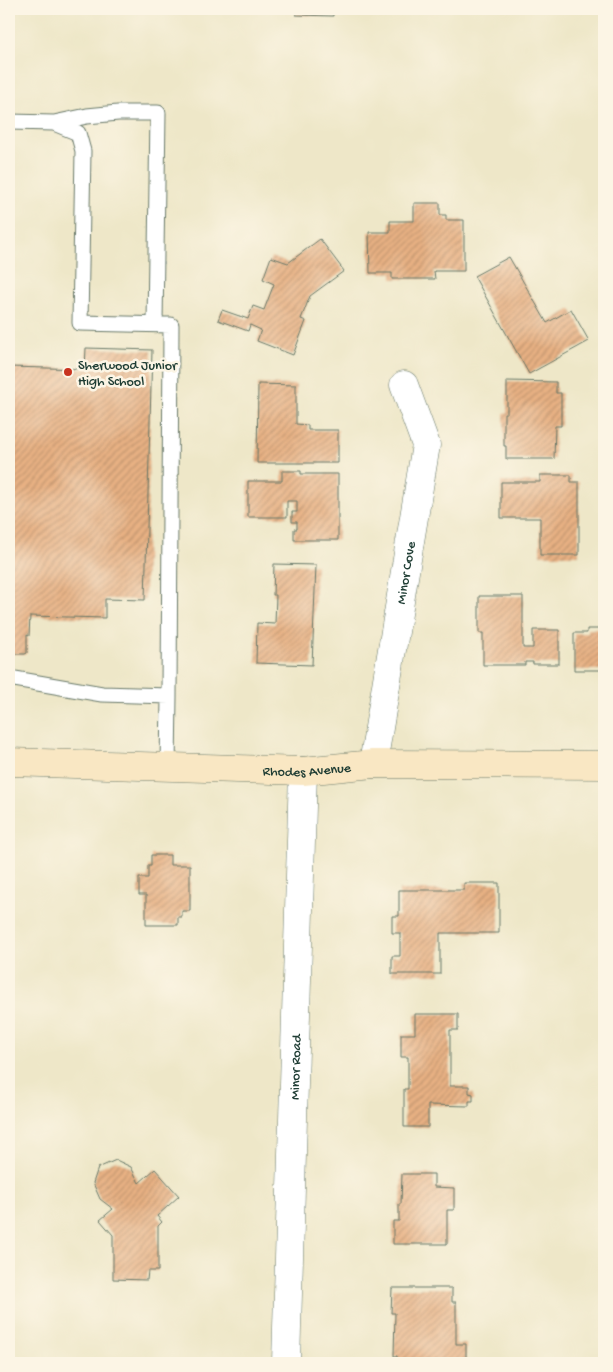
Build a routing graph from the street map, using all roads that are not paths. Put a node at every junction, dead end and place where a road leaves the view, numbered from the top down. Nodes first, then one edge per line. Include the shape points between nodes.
1 (9, 122) edge
2 (54, 123) junction
3 (155, 324) junction
4 (404, 385) dead end
5 (9, 678) edge
6 (169, 696) junction
7 (9, 762) edge
8 (372, 764) junction
9 (604, 765) edge
10 (168, 767) junction
11 (302, 771) junction
12 (286, 1363) edge

1 - 2 lane
2 - 3 lane via 78,134 83,151 80,322
2 - 3 lane via 118,112 158,113
3 - 6 lane via 171,325
4 - 8 street, Minor Cove via 426,445
5 - 6 lane via 102,694
6 - 10 lane
7 - 10 main road, Rhodes Avenue
8 - 9 main road, Rhodes Avenue
8 - 11 main road, Rhodes Avenue
10 - 11 main road, Rhodes Avenue
11 - 12 street, Minor Road

